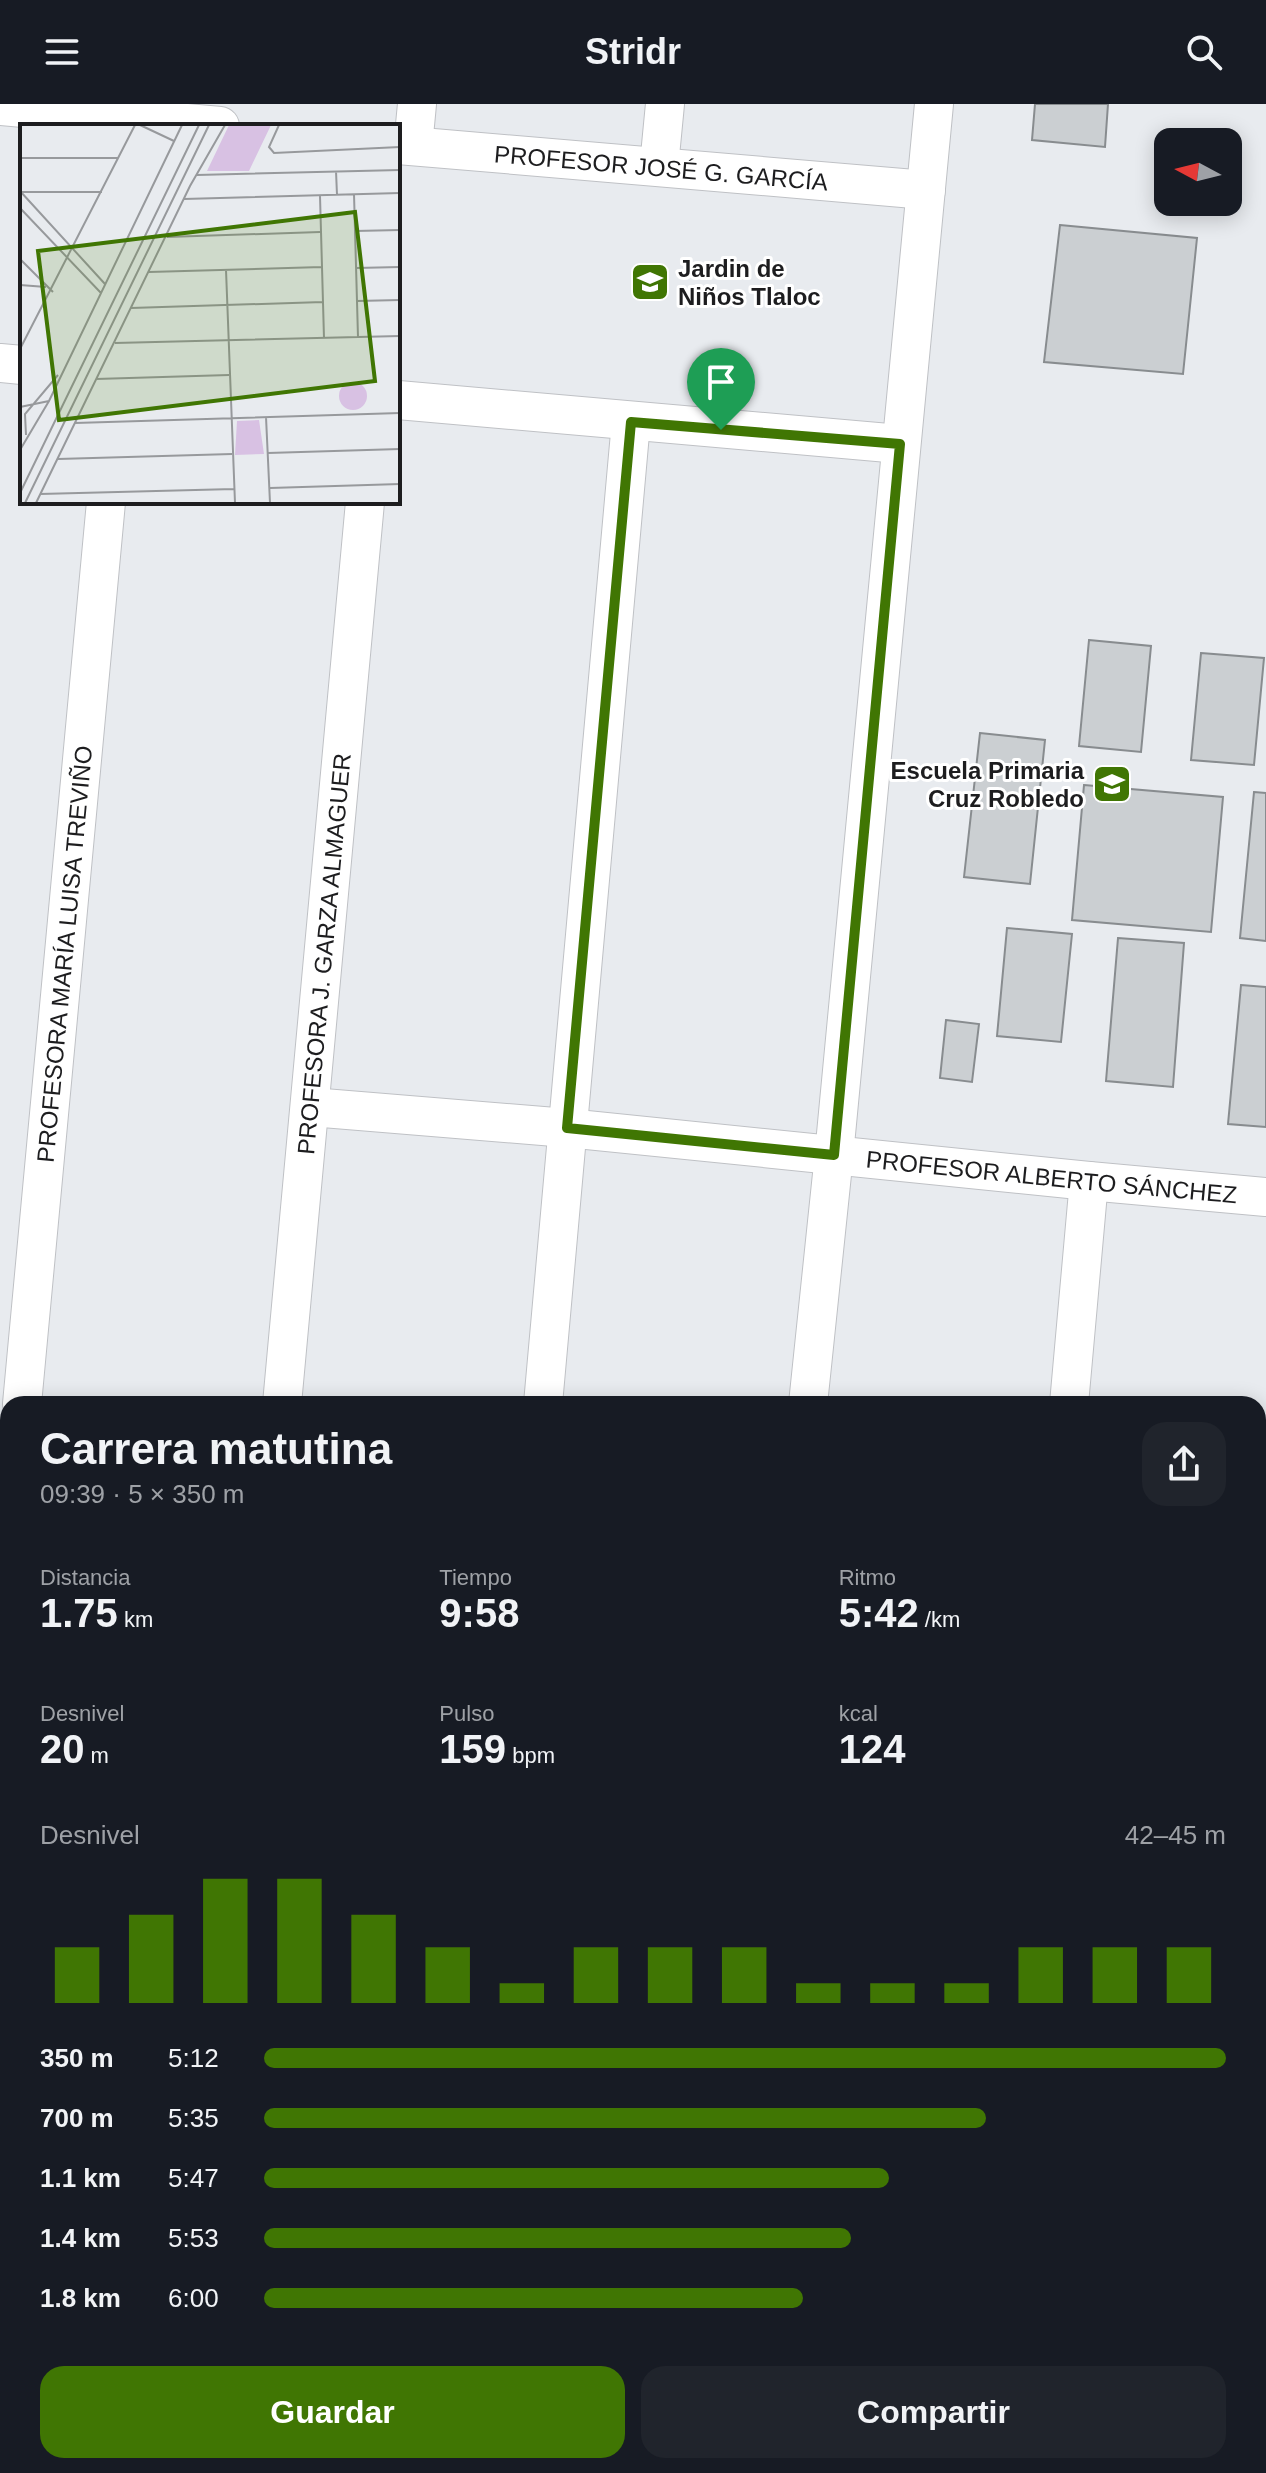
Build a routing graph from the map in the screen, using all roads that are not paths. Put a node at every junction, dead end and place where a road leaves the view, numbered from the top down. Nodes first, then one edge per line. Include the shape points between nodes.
1 (417, 104) edge
2 (665, 104) edge
3 (934, 104) edge
4 (0, 106) edge
5 (143, 111) edge
6 (210, 124) edge
7 (405, 146) edge
8 (659, 166) junction
9 (926, 190) junction
10 (0, 363) edge
11 (20, 365) edge
12 (400, 400) edge
13 (631, 422) junction
14 (900, 444) junction
15 (106, 504) edge
16 (365, 504) edge
17 (311, 1107) junction
18 (567, 1128) junction
19 (834, 1155) junction
20 (1089, 1181) junction
21 (1266, 1197) edge
22 (23, 1396) edge
23 (283, 1396) edge
24 (544, 1396) edge
25 (809, 1396) edge
26 (1070, 1396) edge

1 - 7 street
2 - 8 street
3 - 9 street
4 - 5 street
5 - 6 street
7 - 8 street, PROFESOR JOSÉ G. GARCÍA
8 - 9 street, PROFESOR JOSÉ G. GARCÍA
9 - 14 street
10 - 11 street
12 - 13 street
13 - 14 street
13 - 18 street
14 - 19 street
15 - 22 street, PROFESORA MARÍA LUISA TREVIÑO
16 - 17 street, PROFESORA J. GARZA ALMAGUER
17 - 18 street, PROFESOR ALBERTO SÁNCHEZ
17 - 23 street, PROFESORA J. GARZA ALMAGUER
18 - 19 street, PROFESOR ALBERTO SÁNCHEZ
18 - 24 street
19 - 20 street, PROFESOR ALBERTO SÁNCHEZ
19 - 25 street
20 - 21 street, PROFESOR ALBERTO SÁNCHEZ
20 - 26 street

